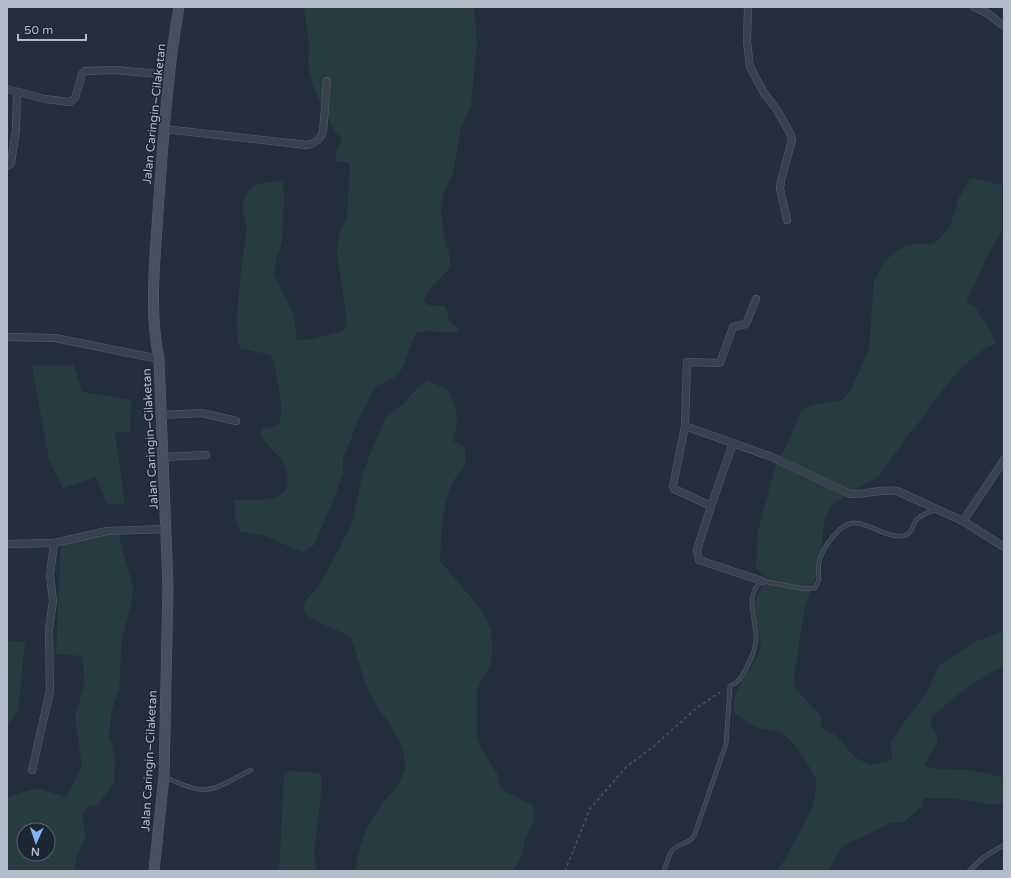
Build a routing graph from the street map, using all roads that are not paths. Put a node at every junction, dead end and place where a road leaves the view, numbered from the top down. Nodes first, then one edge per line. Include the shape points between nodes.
1 (179, 7) edge
2 (748, 7) edge
3 (974, 7) edge
4 (1004, 26) edge
5 (170, 75) junction
6 (327, 81) dead end
7 (7, 89) edge
8 (17, 92) junction
9 (164, 129) junction
10 (7, 166) edge
11 (787, 220) dead end
12 (756, 299) dead end
13 (7, 337) edge
14 (159, 359) junction
15 (161, 415) junction
16 (236, 421) dead end
17 (685, 426) junction
18 (733, 443) junction
19 (206, 455) dead end
20 (163, 457) junction
21 (1004, 460) edge
22 (711, 506) junction
23 (938, 509) junction
24 (963, 521) junction
25 (167, 529) junction
26 (54, 543) junction
27 (7, 544) edge
28 (1004, 547) edge
29 (762, 581) junction
30 (32, 770) dead end
31 (251, 770) dead end
32 (164, 776) junction
33 (1004, 845) edge
34 (154, 871) edge
35 (664, 871) edge
36 (969, 871) edge

1 - 5 street, Jalan Caringin–Cilaketan
2 - 11 street via 747,42 750,67 764,93 784,121 792,140 780,189
3 - 4 street
5 - 8 street via 115,70 85,71 75,98 70,102
5 - 9 street, Jalan Caringin–Cilaketan
6 - 9 street via 323,132 314,144
7 - 8 street
8 - 10 street via 16,130 11,164
9 - 14 street, Jalan Caringin–Cilaketan via 155,261 154,338
12 - 17 street via 746,324 733,327 720,363 687,362
13 - 14 street via 55,338
14 - 15 street, Jalan Caringin–Cilaketan
15 - 16 street via 202,413
15 - 20 street, Jalan Caringin–Cilaketan
17 - 18 street
17 - 22 street via 673,486 674,489
18 - 22 street
18 - 23 street via 772,457 850,494 861,495 891,490
19 - 20 street
20 - 25 street, Jalan Caringin–Cilaketan
21 - 24 street
22 - 29 street via 698,550 699,560
23 - 24 street
23 - 29 lane via 917,519 906,536 895,536 856,522 845,526 833,536 821,554 820,581 815,588 805,589
24 - 28 street
25 - 26 street via 107,531
25 - 32 street, Jalan Caringin–Cilaketan via 168,617
26 - 27 street
26 - 30 street via 50,575 50,691
29 - 35 lane via 754,589 752,602 756,638 753,656 739,682 730,686 726,744 694,836 691,841 671,852
31 - 32 lane via 207,791 196,790
32 - 34 street, Jalan Caringin–Cilaketan
33 - 36 lane via 984,857

